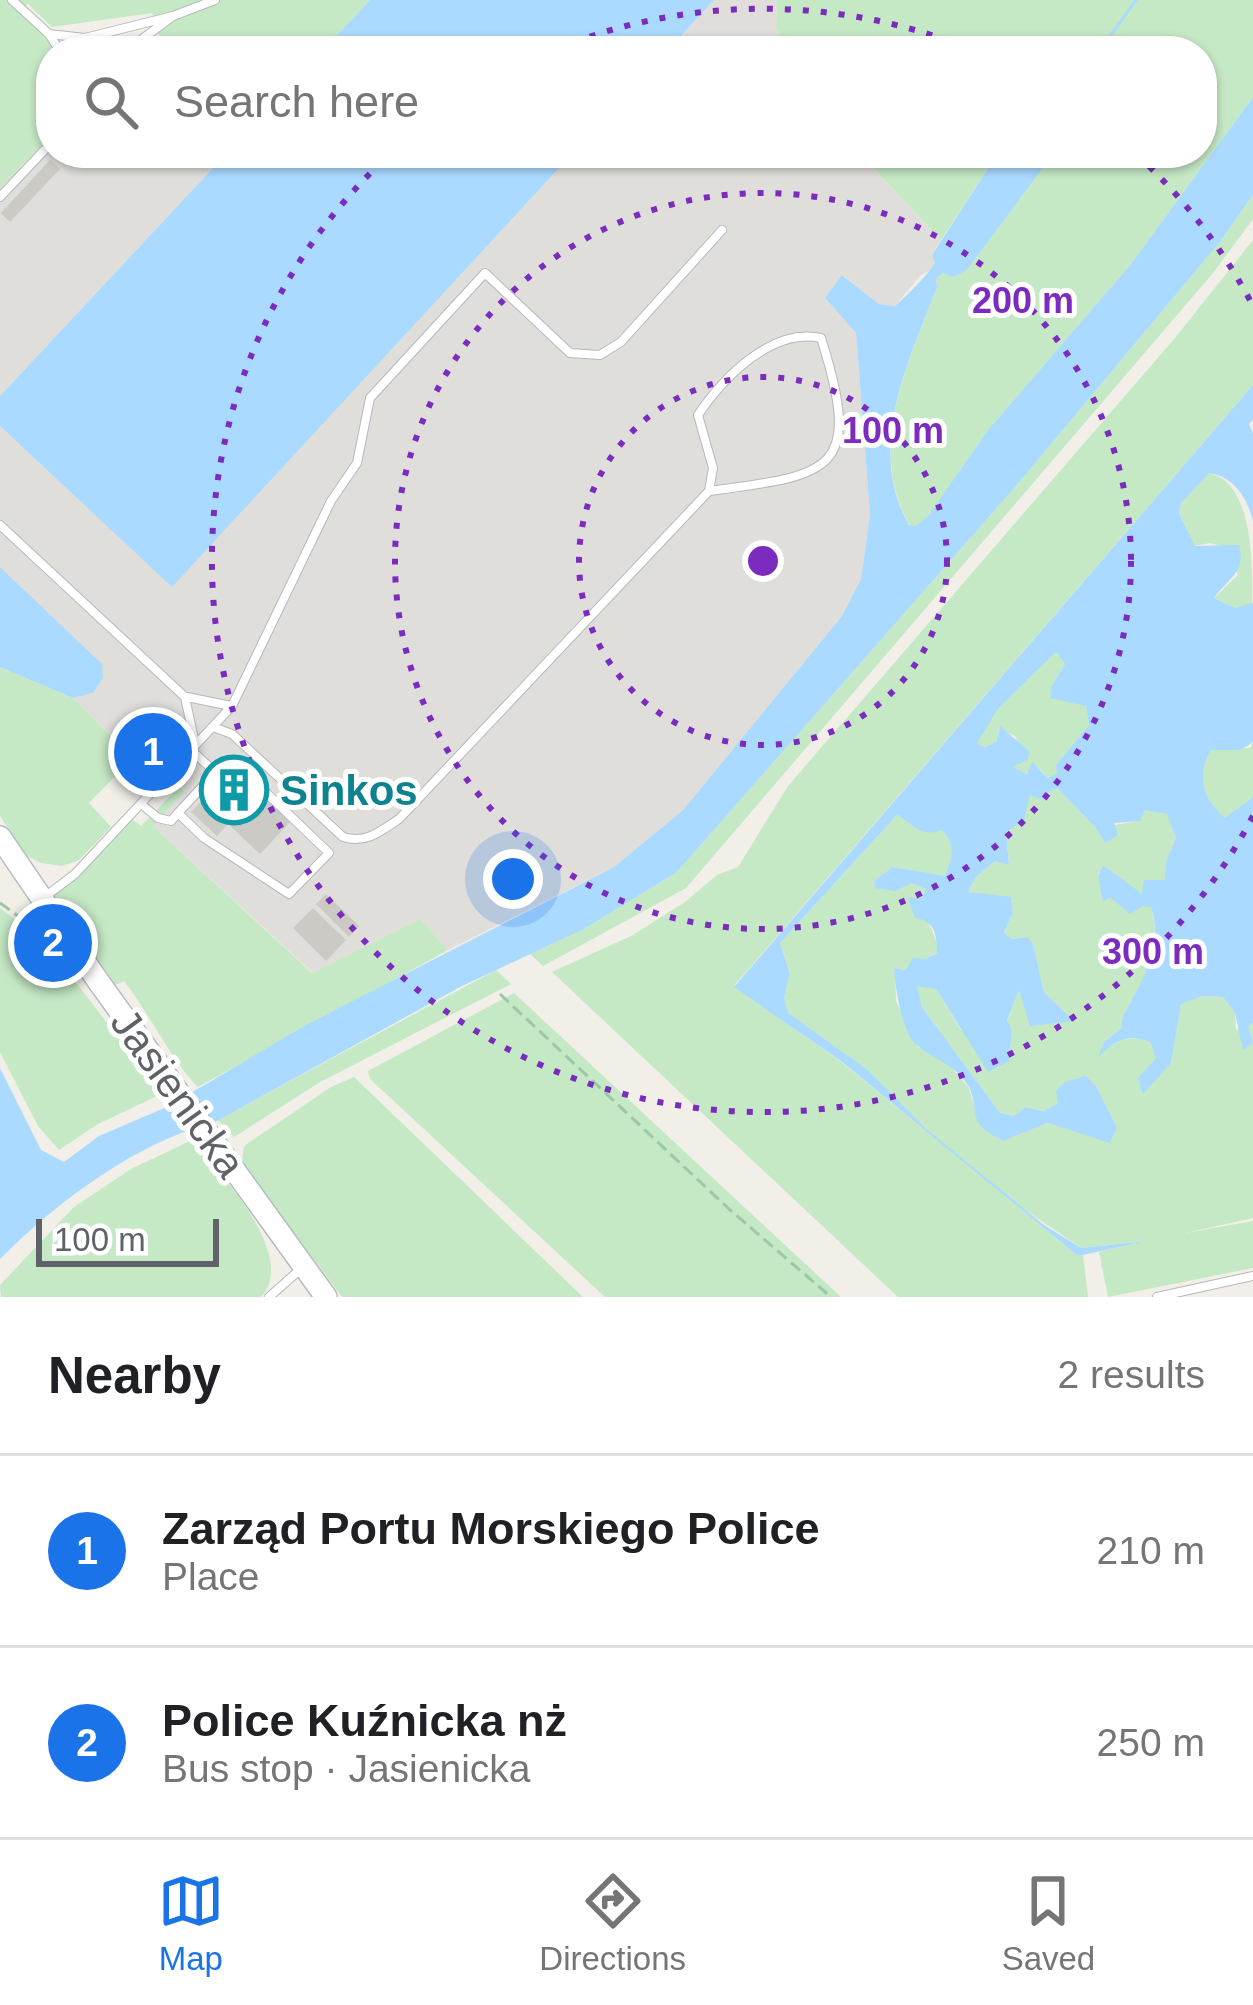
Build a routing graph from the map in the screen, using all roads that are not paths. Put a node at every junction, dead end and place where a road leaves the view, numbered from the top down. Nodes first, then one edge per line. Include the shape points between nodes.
1 (12, 0) edge
2 (215, 0) edge
3 (173, 16) junction
4 (49, 34) joint
5 (67, 36) edge
6 (93, 36) edge
7 (146, 36) edge
8 (36, 159) edge
9 (0, 197) edge
10 (722, 230) dead end
11 (709, 491) junction
12 (0, 525) edge
13 (185, 697) junction
14 (232, 706) junction
15 (213, 728) junction
16 (193, 748) junction
17 (216, 772) junction
18 (141, 804) junction
19 (178, 813) junction
20 (0, 837) edge
21 (0, 850) edge
22 (37, 893) junction
23 (304, 1266) junction
24 (1253, 1276) edge
25 (268, 1297) edge
26 (326, 1297) edge
27 (1157, 1297) edge

1 - 4 lane
2 - 3 lane
3 - 6 lane
3 - 7 lane
4 - 5 lane
8 - 9 lane
10 - 14 lane via 600,355 570,353 485,273 370,398 357,463
11 - 11 lane via 713,468 698,415 713,393 766,350 804,334 821,338 834,378 838,446 824,466 796,479
11 - 15 lane via 399,819 376,834 357,842 343,837 232,734
12 - 13 lane
13 - 14 lane
13 - 16 lane
14 - 15 lane
15 - 16 lane
16 - 17 lane
16 - 18 lane
17 - 19 lane
17 - 19 lane via 232,760 326,847 327,857 289,894
18 - 19 lane via 166,821
18 - 22 lane via 75,874
20 - 22 main road, Jasienicka
21 - 22 main road, Jasienicka
22 - 23 main road, Jasienicka
23 - 25 lane
23 - 26 main road, Jasienicka
24 - 27 lane

